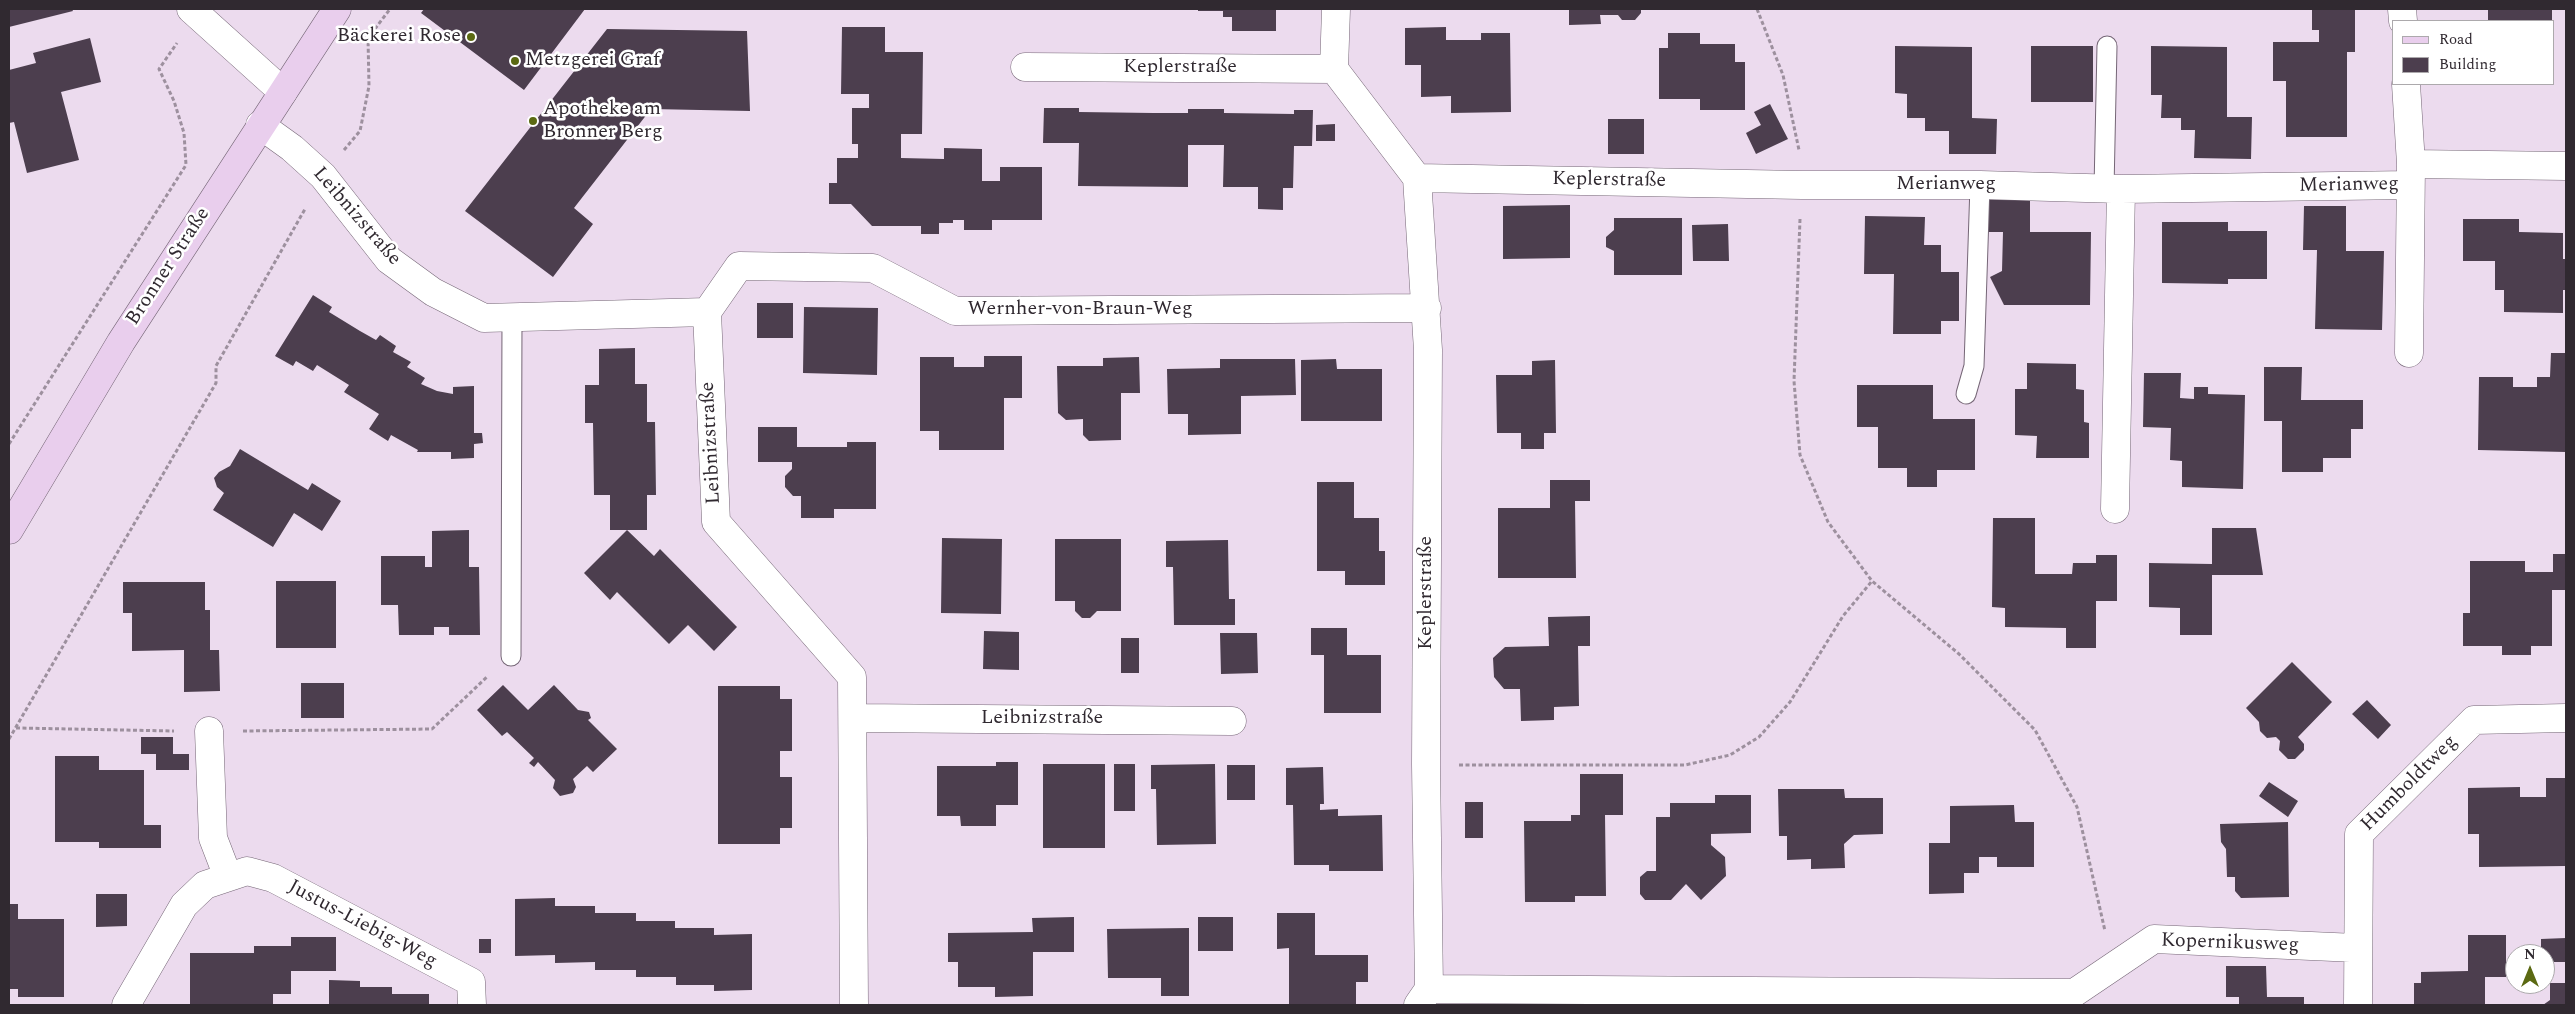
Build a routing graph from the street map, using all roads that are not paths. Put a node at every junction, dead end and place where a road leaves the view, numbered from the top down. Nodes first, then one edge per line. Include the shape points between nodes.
1 (337, 9) edge
2 (1336, 9) edge
3 (193, 11) edge
4 (2108, 46) dead end
5 (1026, 67) dead end
6 (1334, 69) junction
7 (2406, 85) edge
8 (283, 92) junction
9 (260, 125) junction
10 (2566, 166) edge
11 (2410, 175) junction
12 (1417, 178) junction
13 (1802, 185) joint
14 (1980, 185) junction
15 (2113, 189) junction
16 (1427, 308) junction
17 (707, 312) junction
18 (512, 317) junction
19 (2409, 353) dead end
20 (1966, 394) dead end
21 (2115, 508) dead end
22 (9, 530) edge
23 (511, 656) road end
24 (853, 718) junction
25 (2566, 718) edge
26 (1232, 721) dead end
27 (209, 731) road end
28 (228, 876) junction
29 (2356, 948) junction
30 (1423, 997) edge
31 (126, 1005) edge
32 (472, 1005) edge
33 (854, 1005) edge
34 (2358, 1005) edge

1 - 8 street, Bronner Straße
2 - 6 street
3 - 8 street
4 - 15 lane
5 - 6 street, Keplerstraße
6 - 12 street
7 - 11 street
8 - 9 street, Bronner Straße
9 - 18 street, Leibnizstraße via 323,176 389,260 433,292 484,318
9 - 22 street, Bronner Straße via 120,342
10 - 11 street, Merianweg
11 - 15 street, Merianweg
11 - 19 street, Merianweg
12 - 13 street, Keplerstraße
12 - 16 street, Keplerstraße
13 - 14 street, Merianweg
14 - 15 street, Merianweg
14 - 20 lane via 1974,366
15 - 21 street
16 - 17 street, Wernher-von-Braun-Weg via 954,311 873,268 739,266
16 - 30 street, Keplerstraße
17 - 18 street, Leibnizstraße
17 - 24 street, Leibnizstraße via 716,522 852,677
18 - 23 lane
24 - 26 street, Leibnizstraße
24 - 33 street, Leibnizstraße
25 - 29 street, Humboldtweg via 2474,720 2359,834
27 - 28 street via 213,838
28 - 31 street, Justus-Liebig-Weg via 205,885 184,905
28 - 32 street, Justus-Liebig-Weg via 247,871 273,878 471,982
29 - 30 street, Kopernikusweg via 2154,939 2074,993
29 - 34 street, Humboldtweg

